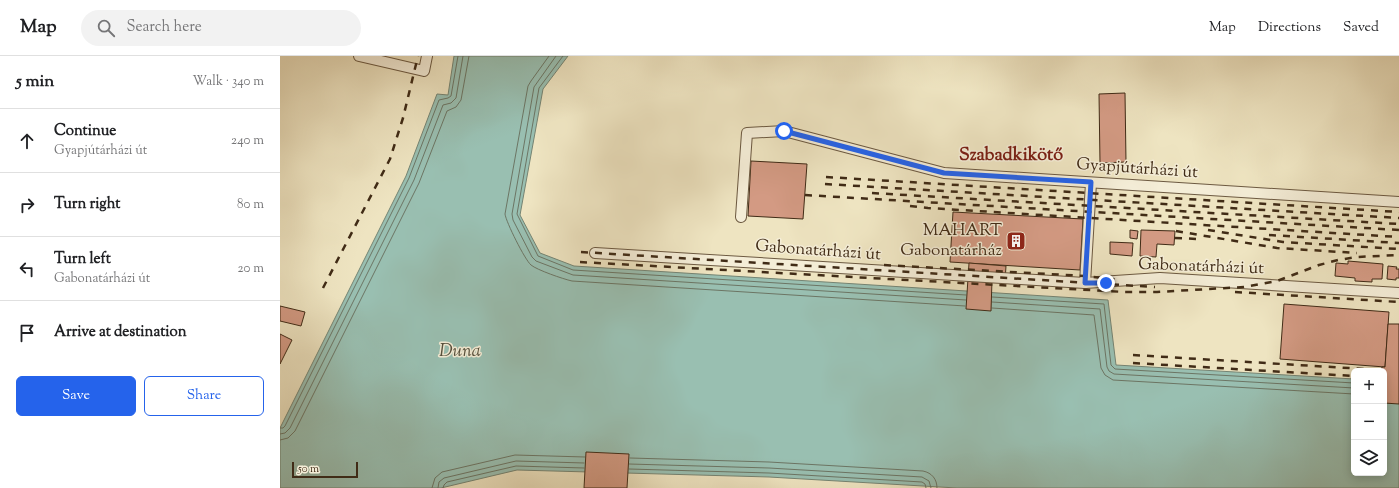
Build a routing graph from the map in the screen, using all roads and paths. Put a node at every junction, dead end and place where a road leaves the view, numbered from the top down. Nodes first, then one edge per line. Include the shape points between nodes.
1 (359, 56) edge
2 (427, 56) edge
3 (1091, 182) junction
4 (1399, 202) edge
5 (741, 217) dead end
6 (595, 253) dead end
7 (1085, 283) junction
8 (1399, 293) edge

1 - 2 lane via 424,71
3 - 4 lane, Gyapjútárházi út
3 - 5 lane, Gyapjútárházi út via 944,173 784,131 747,133
3 - 7 lane
6 - 7 lane, Gabonatárházi út
7 - 8 lane, Gabonatárházi út via 1160,278

